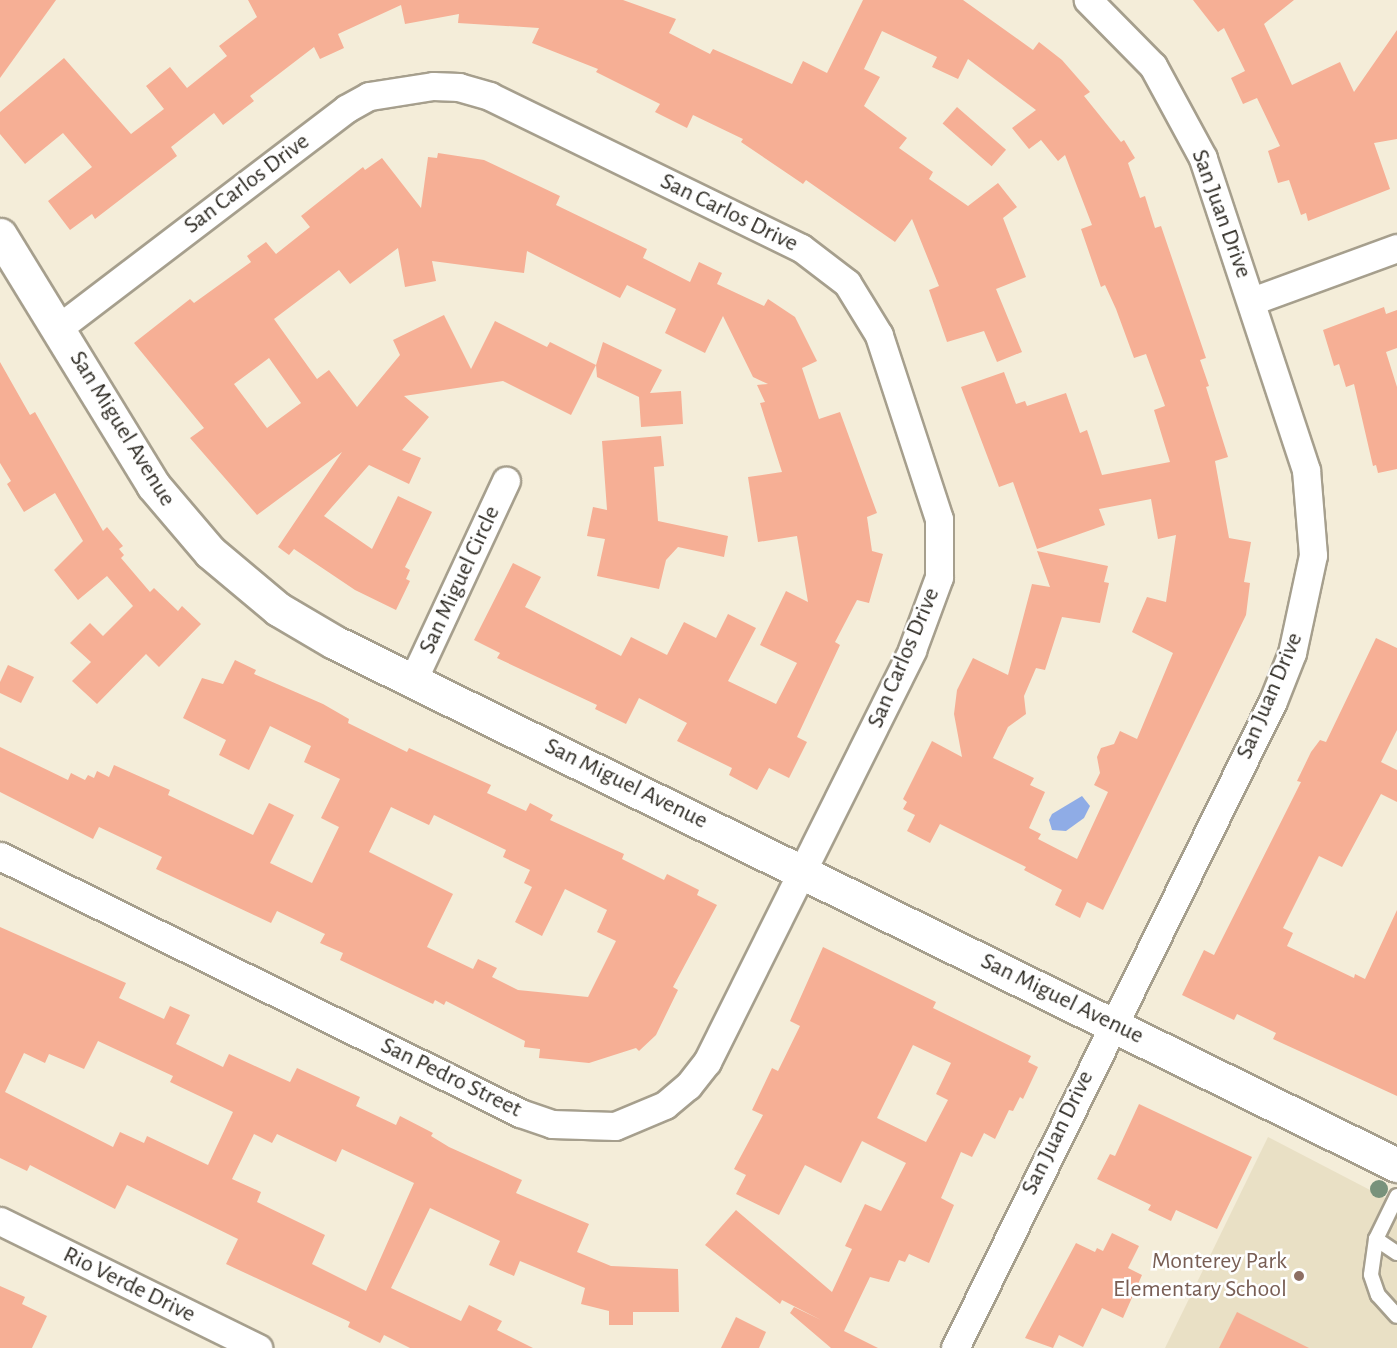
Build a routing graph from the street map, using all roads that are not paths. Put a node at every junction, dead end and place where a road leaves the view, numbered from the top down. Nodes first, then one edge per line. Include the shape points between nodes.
1 (1088, 0) edge
2 (0, 235) edge
3 (1397, 248) edge
4 (1252, 301) junction
5 (60, 327) junction
6 (506, 481) dead end
7 (413, 680) junction
8 (0, 856) edge
9 (804, 871) junction
10 (1111, 1024) junction
11 (1397, 1165) edge
12 (1397, 1196) edge
13 (0, 1221) edge
14 (1376, 1239) junction
15 (1397, 1253) edge
16 (1397, 1316) edge
17 (258, 1348) edge
18 (955, 1348) edge

1 - 4 street, San Juan Drive via 1153,66 1180,111 1203,158
2 - 5 street, San Miguel Avenue
3 - 4 street
4 - 10 street, San Juan Drive via 1306,470 1313,555 1305,606 1293,653 1273,701
5 - 7 street, San Miguel Avenue via 153,485 210,552 278,609 334,642
5 - 9 street, San Carlos Drive via 346,109 369,96 401,88 459,87 490,96 801,248 826,264 847,283 879,335 939,519 941,548 930,610
6 - 7 street, San Miguel Circle
7 - 9 street, San Miguel Avenue
8 - 9 street, San Pedro Street via 520,1113 552,1124 585,1128 615,1126 639,1118 665,1105 688,1086 724,1032
9 - 10 street, San Miguel Avenue
10 - 11 street, San Miguel Avenue
10 - 18 street, San Juan Drive
12 - 14 lane
13 - 17 street, Rio Verde Drive
14 - 15 lane
14 - 16 lane via 1370,1263 1374,1286 1384,1305

